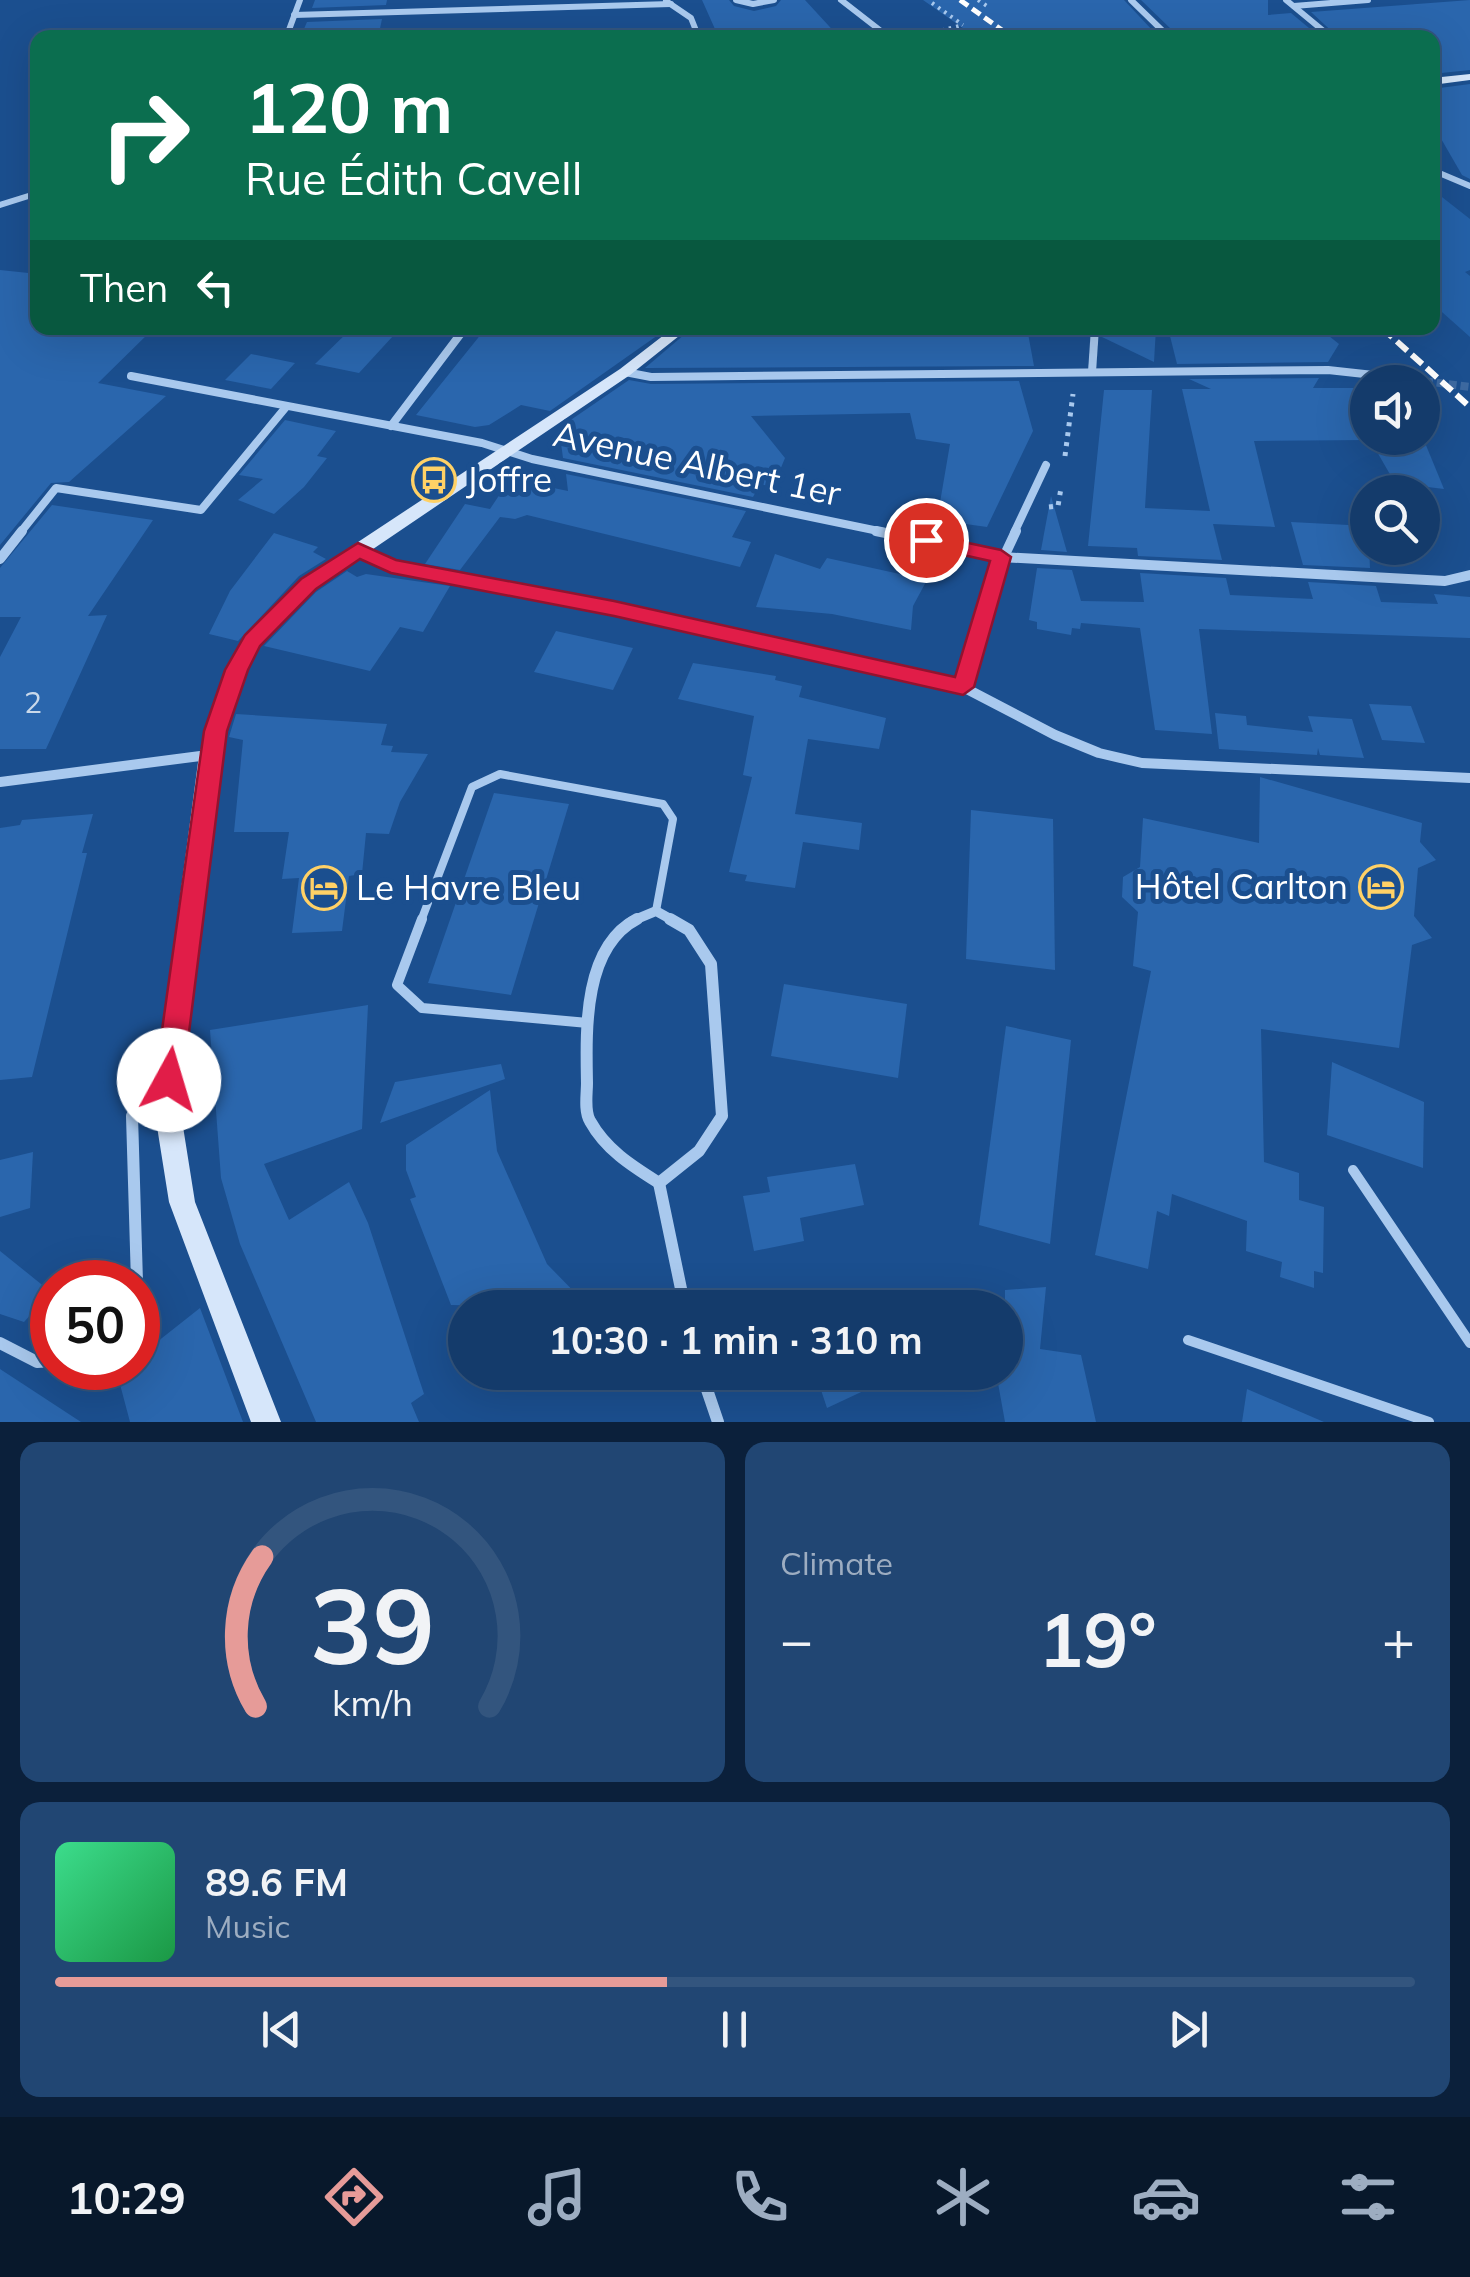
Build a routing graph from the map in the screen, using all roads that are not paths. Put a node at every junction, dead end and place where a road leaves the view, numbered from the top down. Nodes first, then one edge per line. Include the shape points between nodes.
1 (300, 0) edge
2 (736, 0) edge
3 (774, 0) edge
4 (840, 0) edge
5 (1131, 0) edge
6 (1286, 0) edge
7 (1368, 0) edge
8 (668, 2) edge
9 (1294, 6) junction
10 (294, 15) junction
11 (289, 30) edge
12 (696, 30) edge
13 (879, 30) edge
14 (1162, 30) edge
15 (1322, 30) edge
16 (1470, 77) edge
17 (1440, 81) edge
18 (1440, 173) edge
19 (1470, 186) edge
20 (30, 196) edge
21 (0, 205) edge
22 (459, 335) edge
23 (673, 335) edge
24 (1095, 335) edge
25 (626, 372) junction
26 (1092, 372) junction
27 (1350, 372) edge
28 (132, 376) dead end
29 (286, 406) junction
30 (391, 426) junction
31 (508, 450) junction
32 (1046, 464) dead end
33 (358, 550) junction
34 (1001, 557) junction
35 (0, 559) edge
36 (1470, 575) edge
37 (963, 687) junction
38 (210, 755) junction
39 (1470, 778) edge
40 (0, 782) edge
41 (656, 910) junction
42 (588, 1023) junction
43 (169, 1080) junction
44 (1353, 1170) dead end
45 (659, 1183) junction
46 (137, 1260) edge
47 (682, 1290) edge
48 (1188, 1340) dead end
49 (1470, 1343) edge
50 (0, 1344) edge
51 (30, 1359) edge
52 (707, 1390) edge
53 (266, 1422) edge
54 (718, 1422) edge
55 (1428, 1422) edge

1 - 10 street
2 - 3 street
4 - 13 street
5 - 14 street
6 - 9 street
7 - 9 street
8 - 10 street
8 - 12 street via 691,18
9 - 15 street
10 - 11 street
16 - 17 main road
18 - 19 street
20 - 21 street
22 - 30 street
23 - 25 main road
24 - 26 street
25 - 26 street
25 - 31 main road
26 - 27 street
28 - 29 street, Avenue Albert 1er
29 - 30 street, Avenue Albert 1er
29 - 35 street via 201,510 56,488
30 - 31 street, Avenue Albert 1er
31 - 33 main road
31 - 34 street, Avenue Albert 1er
32 - 34 street
33 - 37 street via 391,566 614,608
33 - 38 main road via 308,584 252,641
34 - 36 street, Avenue Albert 1er via 1446,581
34 - 37 street
37 - 39 street via 1055,735 1142,762
38 - 40 street
38 - 43 main road
41 - 42 street via 622,929 602,957
41 - 42 lane via 673,819 664,804 500,774 472,787 397,984 422,1008
41 - 45 street via 688,930 711,964 722,1116 698,1151
42 - 45 street via 586,1118 618,1156
43 - 46 street via 142,1098 132,1116
43 - 53 main road via 182,1202
44 - 49 lane
45 - 47 street
48 - 55 lane
50 - 51 street
52 - 54 street

